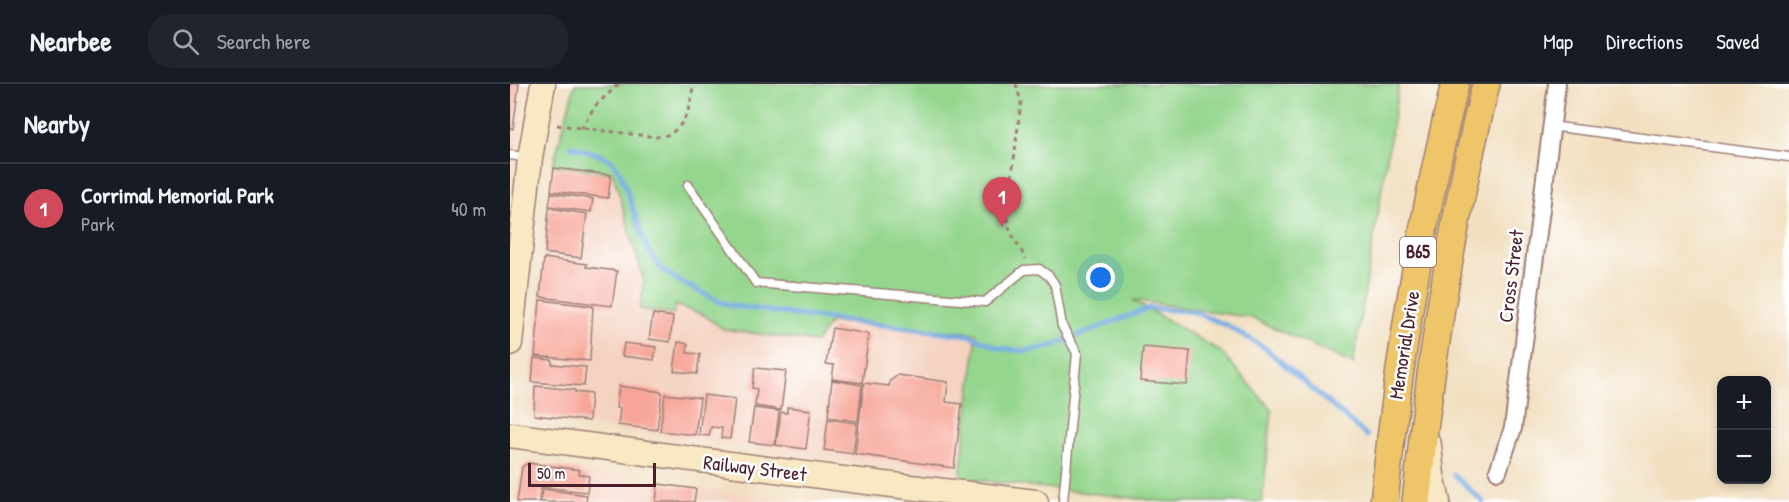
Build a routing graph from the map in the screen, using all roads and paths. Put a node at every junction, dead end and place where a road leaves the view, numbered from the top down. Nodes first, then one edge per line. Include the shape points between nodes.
1 (543, 84) edge
2 (619, 84) edge
3 (693, 84) edge
4 (1016, 84) edge
5 (1455, 84) edge
6 (1486, 84) edge
7 (1557, 84) edge
8 (556, 125) dead end
9 (1551, 126) junction
10 (581, 129) junction
11 (520, 156) edge
12 (1789, 157) edge
13 (688, 185) dead end
14 (1033, 268) junction
15 (510, 343) edge
16 (1426, 401) junction
17 (510, 435) edge
18 (1498, 471) dead end
19 (1036, 502) edge
20 (1063, 502) edge
21 (1384, 502) edge
22 (1416, 502) edge
23 (1438, 502) edge

1 - 11 main road
2 - 10 path via 595,106
3 - 10 path via 689,107 671,134 656,137
4 - 14 path via 1021,102 1007,215 1010,231
5 - 21 main road, Memorial Drive / B65 via 1416,267
6 - 16 main road, Memorial Drive / B65 via 1454,228
7 - 9 street, Cross Street
8 - 10 path
9 - 12 lane
9 - 18 street, Cross Street via 1513,428
11 - 15 main road
13 - 14 lane via 756,284 985,302 1016,275
14 - 20 lane via 1049,276 1055,285 1062,326 1077,353
16 - 22 main road, Memorial Drive / B65
16 - 23 main road
17 - 19 main road, Railway Street

